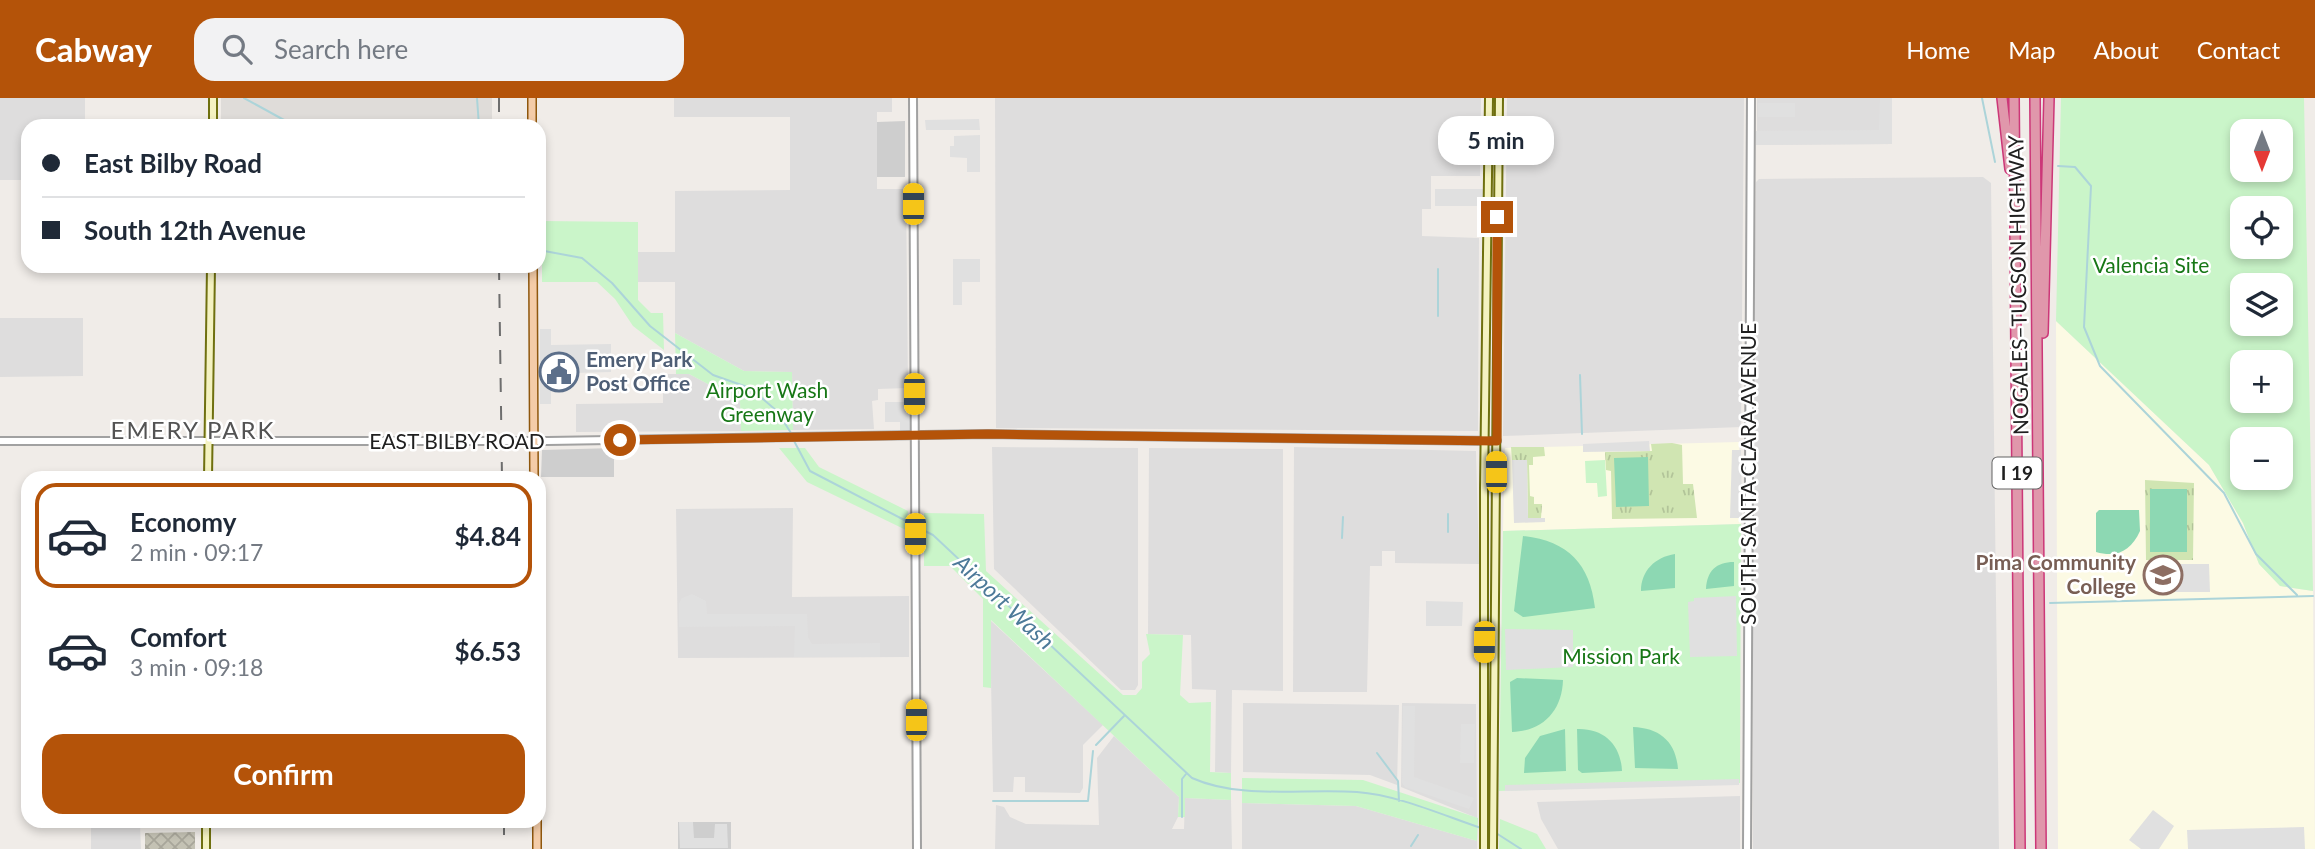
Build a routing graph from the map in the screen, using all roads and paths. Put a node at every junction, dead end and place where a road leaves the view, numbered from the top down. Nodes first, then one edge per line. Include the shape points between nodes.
1 (213, 98) edge
2 (532, 98) edge
3 (913, 98) edge
4 (1489, 98) edge
5 (1499, 98) edge
6 (1751, 98) edge
7 (2002, 98) edge
8 (2014, 98) edge
9 (2035, 98) edge
10 (2049, 98) edge
11 (212, 119) edge
12 (532, 119) edge
13 (2016, 221) junction
14 (211, 273) edge
15 (533, 273) edge
16 (2038, 401) junction
17 (914, 438) junction
18 (1484, 440) junction
19 (0, 441) edge
20 (534, 441) junction
21 (1497, 441) junction
22 (208, 442) junction
23 (208, 471) edge
24 (534, 471) edge
25 (1497, 527) junction
26 (1485, 528) junction
27 (206, 828) edge
28 (537, 828) edge
29 (1493, 845) edge
30 (206, 849) edge
31 (537, 849) edge
32 (917, 849) edge
33 (1484, 849) edge
34 (1747, 849) edge
35 (2020, 849) edge
36 (2041, 849) edge

1 - 11 main road
2 - 12 main road
3 - 17 street
4 - 18 main road
5 - 21 main road
6 - 34 street, SOUTH SANTA CLARA AVENUE
7 - 13 highway
8 - 13 highway, NOGALES–TUCSON HIGHWAY / I 19
9 - 16 highway, NOGALES–TUCSON HIGHWAY / I 19
10 - 16 highway via 2046,280
13 - 35 highway, NOGALES–TUCSON HIGHWAY / I 19
14 - 22 main road
15 - 20 main road
16 - 36 highway, NOGALES–TUCSON HIGHWAY / I 19
17 - 18 street, EAST BILBY ROAD via 988,434
17 - 20 street, EAST BILBY ROAD
17 - 32 street
18 - 21 street, EAST BILBY ROAD
18 - 26 main road
19 - 22 street, EAST BILBY ROAD
20 - 22 street, EAST BILBY ROAD
20 - 24 main road
21 - 25 main road
22 - 23 main road
25 - 26 main road
25 - 29 main road
26 - 33 main road
27 - 30 main road
28 - 31 main road

